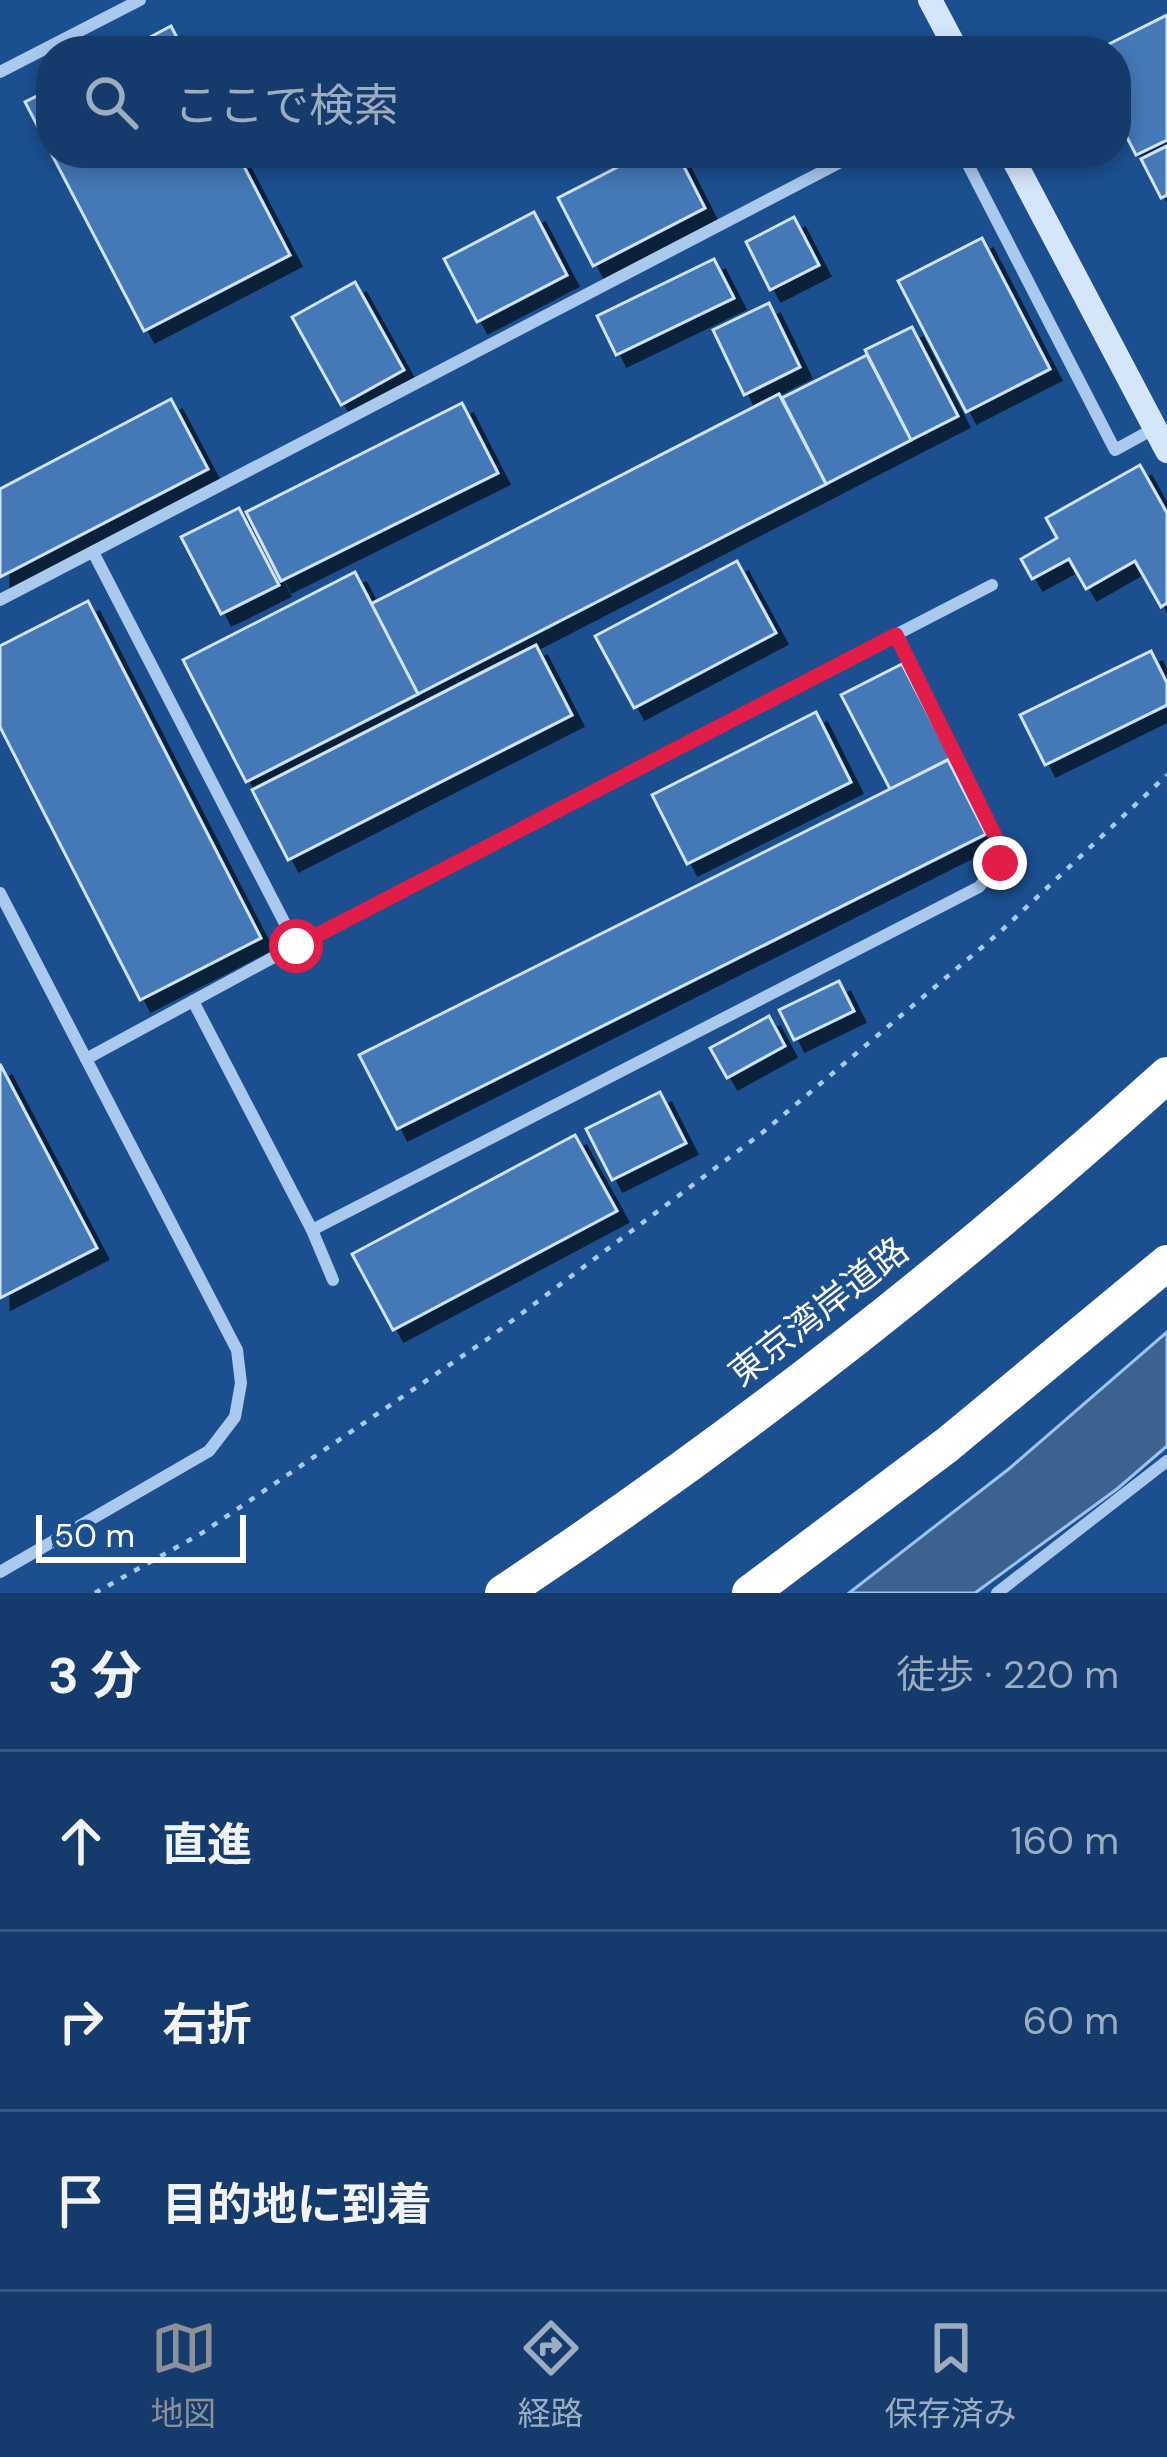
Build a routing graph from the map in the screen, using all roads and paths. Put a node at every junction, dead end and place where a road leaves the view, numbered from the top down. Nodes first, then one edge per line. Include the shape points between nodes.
1 (140, 0) edge
2 (930, 0) edge
3 (70, 36) edge
4 (949, 36) edge
5 (36, 53) edge
6 (0, 72) edge
7 (829, 168) edge
8 (970, 168) edge
9 (1018, 168) edge
10 (1161, 440) edge
11 (93, 552) junction
12 (992, 585) dead end
13 (0, 600) edge
14 (896, 635) junction
15 (1167, 775) edge
16 (0, 893) edge
17 (296, 946) junction
18 (193, 1001) junction
19 (86, 1058) junction
20 (1167, 1075) edge
21 (312, 1230) junction
22 (1167, 1263) edge
23 (333, 1280) dead end
24 (1167, 1461) edge
25 (0, 1572) edge
26 (95, 1593) edge
27 (503, 1593) edge
28 (750, 1593) edge
29 (997, 1593) edge

1 - 3 street
2 - 4 street
5 - 6 street
7 - 11 street
8 - 10 street via 1115,450
9 - 10 street
11 - 13 street
11 - 17 street
12 - 14 street
14 - 17 street
14 - 21 street via 1000,846 1000,863 979,887
15 - 26 path via 1000,932 763,1133 489,1338 202,1533
16 - 19 street
17 - 18 street
18 - 19 street
18 - 21 street
19 - 25 street via 237,1350 241,1383 235,1417 209,1451
20 - 27 highway, 東京湾岸道路 via 854,1338
21 - 23 street
22 - 28 highway via 947,1445
24 - 29 street

